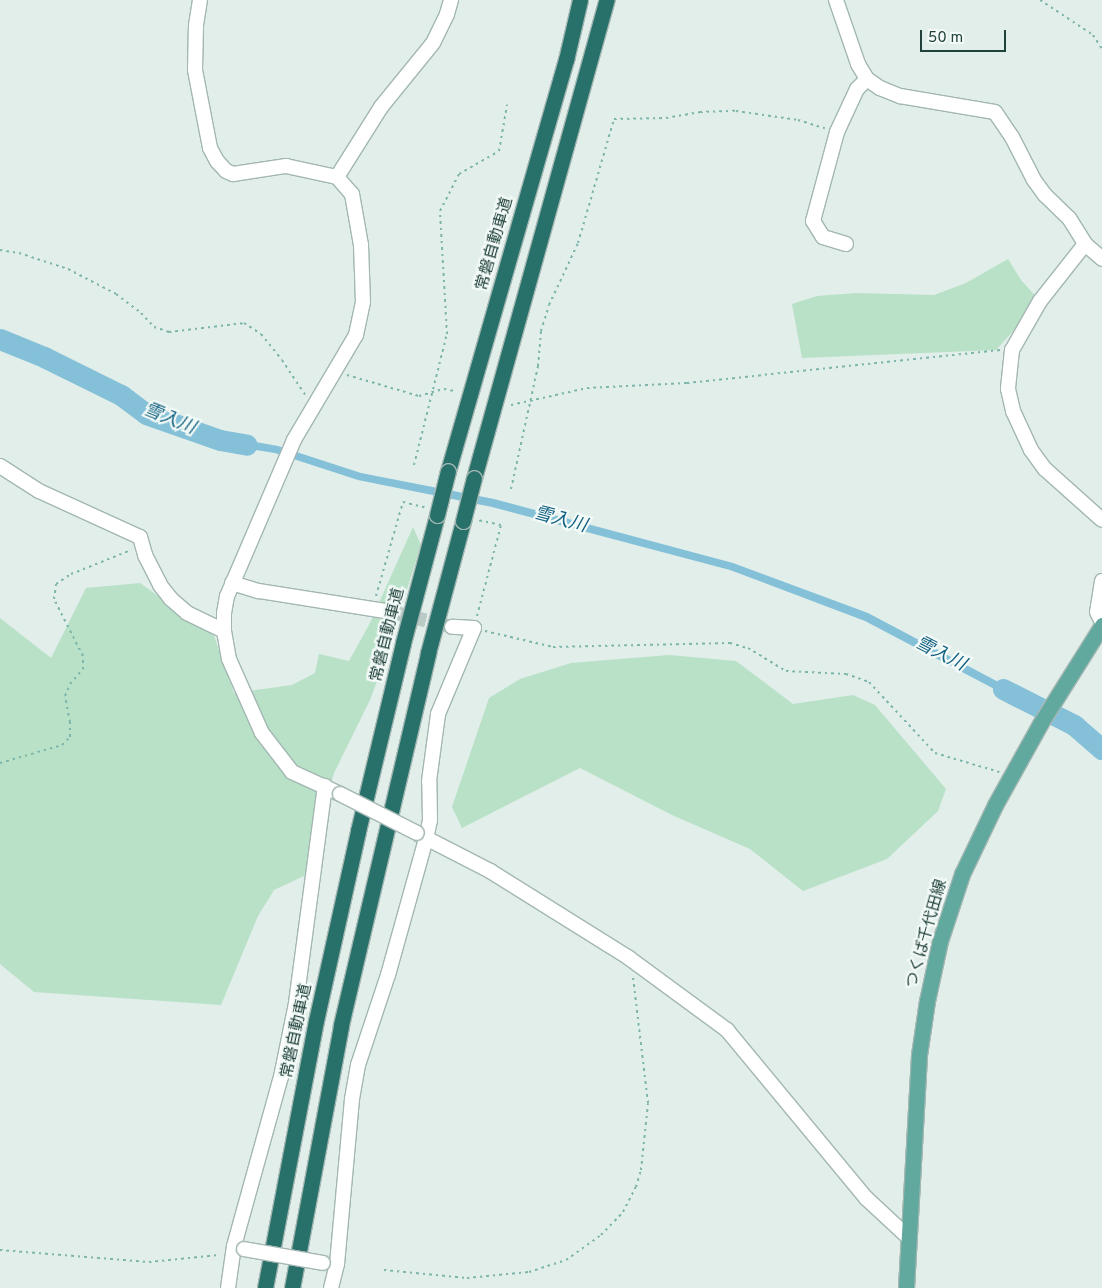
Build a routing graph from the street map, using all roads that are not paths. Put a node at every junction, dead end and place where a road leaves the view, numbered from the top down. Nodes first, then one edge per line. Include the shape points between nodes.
1 (200, 0) edge
2 (451, 0) edge
3 (580, 0) edge
4 (607, 0) edge
5 (836, 0) edge
6 (867, 79) junction
7 (337, 176) junction
8 (846, 244) dead end
9 (1085, 244) junction
10 (1102, 259) edge
11 (0, 466) edge
12 (1102, 520) edge
13 (1102, 581) edge
14 (232, 583) junction
15 (392, 612) tunnel mouth
16 (1102, 624) edge
17 (452, 627) tunnel mouth
18 (224, 631) junction
19 (325, 786) junction
20 (422, 836) junction
21 (909, 1238) junction
22 (237, 1249) junction
23 (330, 1264) junction
24 (228, 1288) edge
25 (265, 1288) edge
26 (292, 1288) edge
27 (331, 1288) edge
28 (906, 1288) edge

1 - 7 street via 195,70 210,148 217,161 233,174 286,166
2 - 7 street via 433,44 381,107
3 - 25 highway, 常磐自動車道, bridge via 403,643 330,955
4 - 26 highway, bridge via 428,653 341,1026
5 - 6 street via 858,64
6 - 8 street via 857,89 837,132 813,221 823,237
6 - 9 street via 900,96 995,112 1034,180 1069,218
7 - 14 street via 352,194 361,245 363,302 356,335 294,440
9 - 10 street
9 - 12 street via 1040,301 1012,350 1008,389 1013,411 1028,444 1045,469
11 - 18 street via 39,491 140,537 160,584 171,599 187,613
13 - 16 street via 1097,612
14 - 15 street via 259,591
14 - 18 street via 226,596
16 - 21 main road, つくば千代田線 via 1011,775 962,874 940,942 919,1055
17 - 20 street via 474,628 438,714 429,781 430,820
18 - 19 street via 235,676 262,733 292,772
19 - 20 street, bridge
19 - 22 street via 296,1003 282,1077
20 - 21 street via 490,871 630,958 727,1030 866,1198
20 - 23 street via 388,975 358,1065
21 - 28 main road, つくば千代田線
22 - 23 street, bridge
22 - 24 street
23 - 27 street

